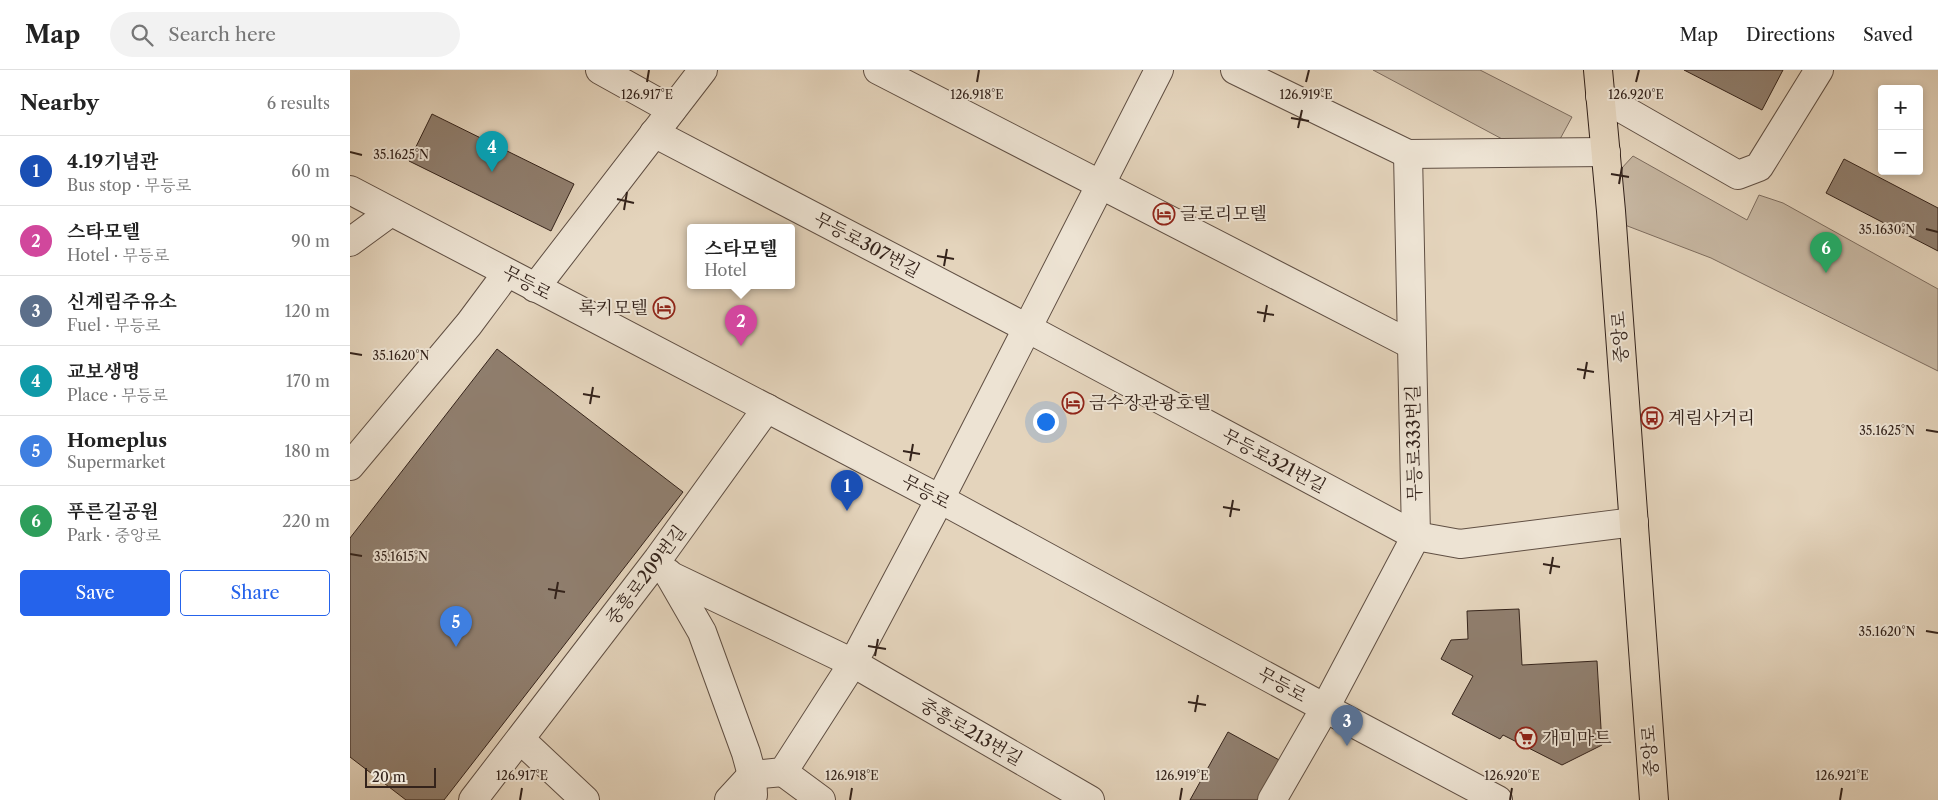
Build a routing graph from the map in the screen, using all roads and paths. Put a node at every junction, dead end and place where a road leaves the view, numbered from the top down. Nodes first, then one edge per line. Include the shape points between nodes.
1 (600, 70) edge
2 (703, 70) edge
3 (878, 70) edge
4 (1159, 70) edge
5 (1234, 70) edge
6 (1817, 74) edge
7 (1599, 83) edge
8 (672, 110) junction
9 (654, 133) junction
10 (1606, 152) junction
11 (1408, 154) junction
12 (1101, 184) junction
13 (350, 190) edge
14 (391, 212) junction
15 (350, 242) edge
16 (507, 273) junction
17 (535, 288) junction
18 (1027, 328) junction
19 (1412, 345) junction
20 (767, 408) junction
21 (350, 466) edge
22 (940, 499) junction
23 (1634, 522) junction
24 (1416, 536) junction
25 (664, 567) junction
26 (853, 663) junction
27 (1325, 708) junction
28 (521, 740) junction
29 (783, 772) junction
30 (752, 788) edge
31 (473, 800) edge
32 (585, 800) edge
33 (729, 800) edge
34 (821, 800) edge
35 (1090, 800) edge
36 (1272, 800) edge
37 (1498, 800) edge
38 (1654, 800) edge

1 - 8 street
2 - 8 street
3 - 12 street
4 - 12 street
5 - 11 street
6 - 7 street via 1760,167 1738,175
7 - 10 main road, 중앙로
8 - 9 street
9 - 17 street
9 - 18 street, 무등로307번길
10 - 11 street
10 - 23 main road, 중앙로
11 - 19 street, 무등로333번길
12 - 18 street
12 - 19 street
13 - 14 street, 무등로
14 - 15 street
14 - 16 street, 무등로
16 - 17 street, 무등로
16 - 21 street
17 - 20 street, 무등로
18 - 22 street
18 - 24 street, 무등로321번길
19 - 24 street, 무등로333번길
20 - 22 street, 무등로
20 - 25 street, 중흥로209번길
22 - 26 street
22 - 27 street, 무등로
23 - 24 street via 1460,544
23 - 38 main road, 중앙로
24 - 27 street, 무등로333번길
25 - 26 street, 중흥로209번길
25 - 28 street, 중흥로209번길
25 - 30 street via 702,632 746,753
26 - 29 street
26 - 35 street, 중흥로213번길
27 - 36 street, 무등로333번길
27 - 37 street, 무등로
28 - 31 street, 중흥로209번길
28 - 32 street
29 - 30 street
29 - 34 street
30 - 33 street

